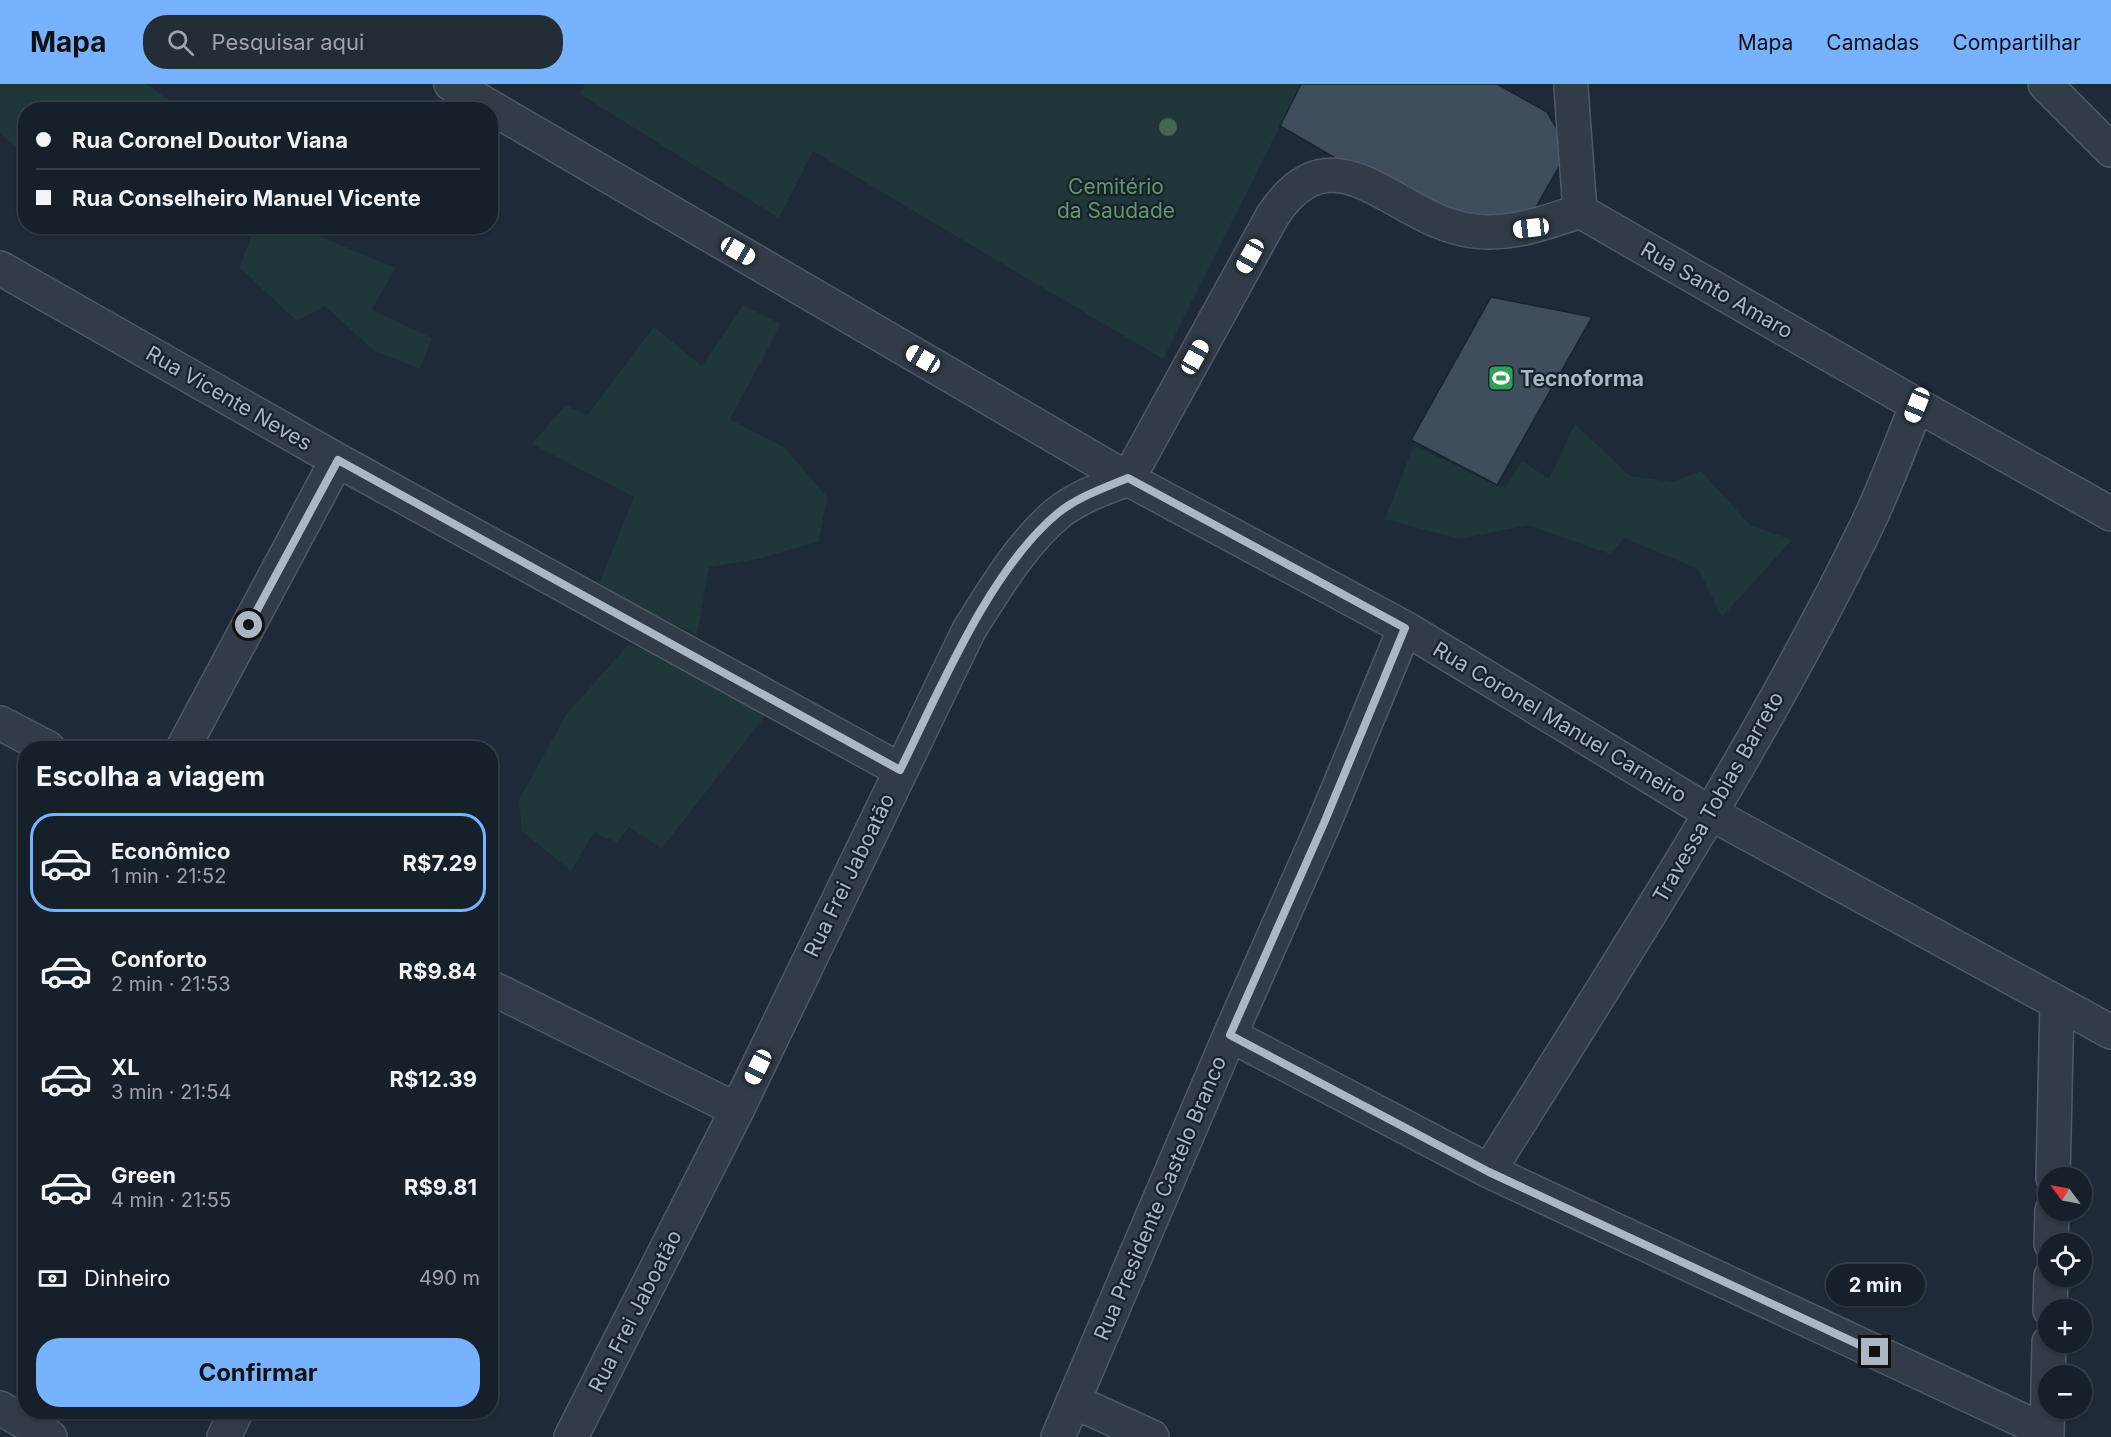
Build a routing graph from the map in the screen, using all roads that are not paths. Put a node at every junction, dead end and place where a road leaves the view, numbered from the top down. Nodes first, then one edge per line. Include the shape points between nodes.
1 (451, 84) edge
2 (2045, 84) edge
3 (1570, 85) edge
4 (482, 102) edge
5 (498, 111) edge
6 (2111, 150) edge
7 (1580, 211) junction
8 (0, 268) edge
9 (1917, 405) junction
10 (338, 460) junction
11 (1128, 478) junction
12 (2111, 514) edge
13 (1405, 628) junction
14 (0, 723) edge
15 (35, 741) edge
16 (187, 741) edge
17 (900, 770) junction
18 (1712, 814) junction
19 (498, 991) edge
20 (2057, 1004) junction
21 (2111, 1032) edge
22 (1230, 1035) junction
23 (737, 1110) junction
24 (2053, 1167) edge
25 (1489, 1172) junction
26 (2049, 1353) edge
27 (1073, 1401) junction
28 (0, 1408) edge
29 (18, 1418) edge
30 (19, 1419) edge
31 (233, 1419) edge
32 (2047, 1435) edge
33 (50, 1437) edge
34 (224, 1437) edge
35 (572, 1437) edge
36 (1058, 1437) edge
37 (1152, 1437) edge

1 - 4 street, Rua Coronel Manuel Carneiro
2 - 6 street
3 - 7 street
5 - 11 street, Rua Coronel Manuel Carneiro
7 - 9 street, Rua Santo Amaro
7 - 11 street via 1531,228 1497,232 1455,227 1356,179 1328,175 1301,182 1285,196 1273,215
8 - 10 street, Rua Vicente Neves
9 - 12 street, Rua Santo Amaro
9 - 18 street, Travessa Tobias Barreto via 1868,525
10 - 16 street
10 - 17 street, Rua Vicente Neves
11 - 13 street, Rua Coronel Manuel Carneiro
11 - 17 street, Rua Frei Jaboatão via 1092,492 1059,512 1034,538 969,630
13 - 18 street, Rua Coronel Manuel Carneiro
13 - 22 street, Rua Presidente Castelo Branco
14 - 15 street
17 - 23 street, Rua Frei Jaboatão
18 - 20 street, Rua Coronel Manuel Carneiro
18 - 25 street, Travessa Tobias Barreto
19 - 23 street
20 - 21 street, Rua Coronel Manuel Carneiro
20 - 24 street
22 - 25 street
22 - 27 street, Rua Presidente Castelo Branco
23 - 35 street, Rua Frei Jaboatão
25 - 32 street
26 - 32 street
27 - 36 street, Rua Presidente Castelo Branco
27 - 37 street
28 - 29 street
30 - 33 street
31 - 34 street

